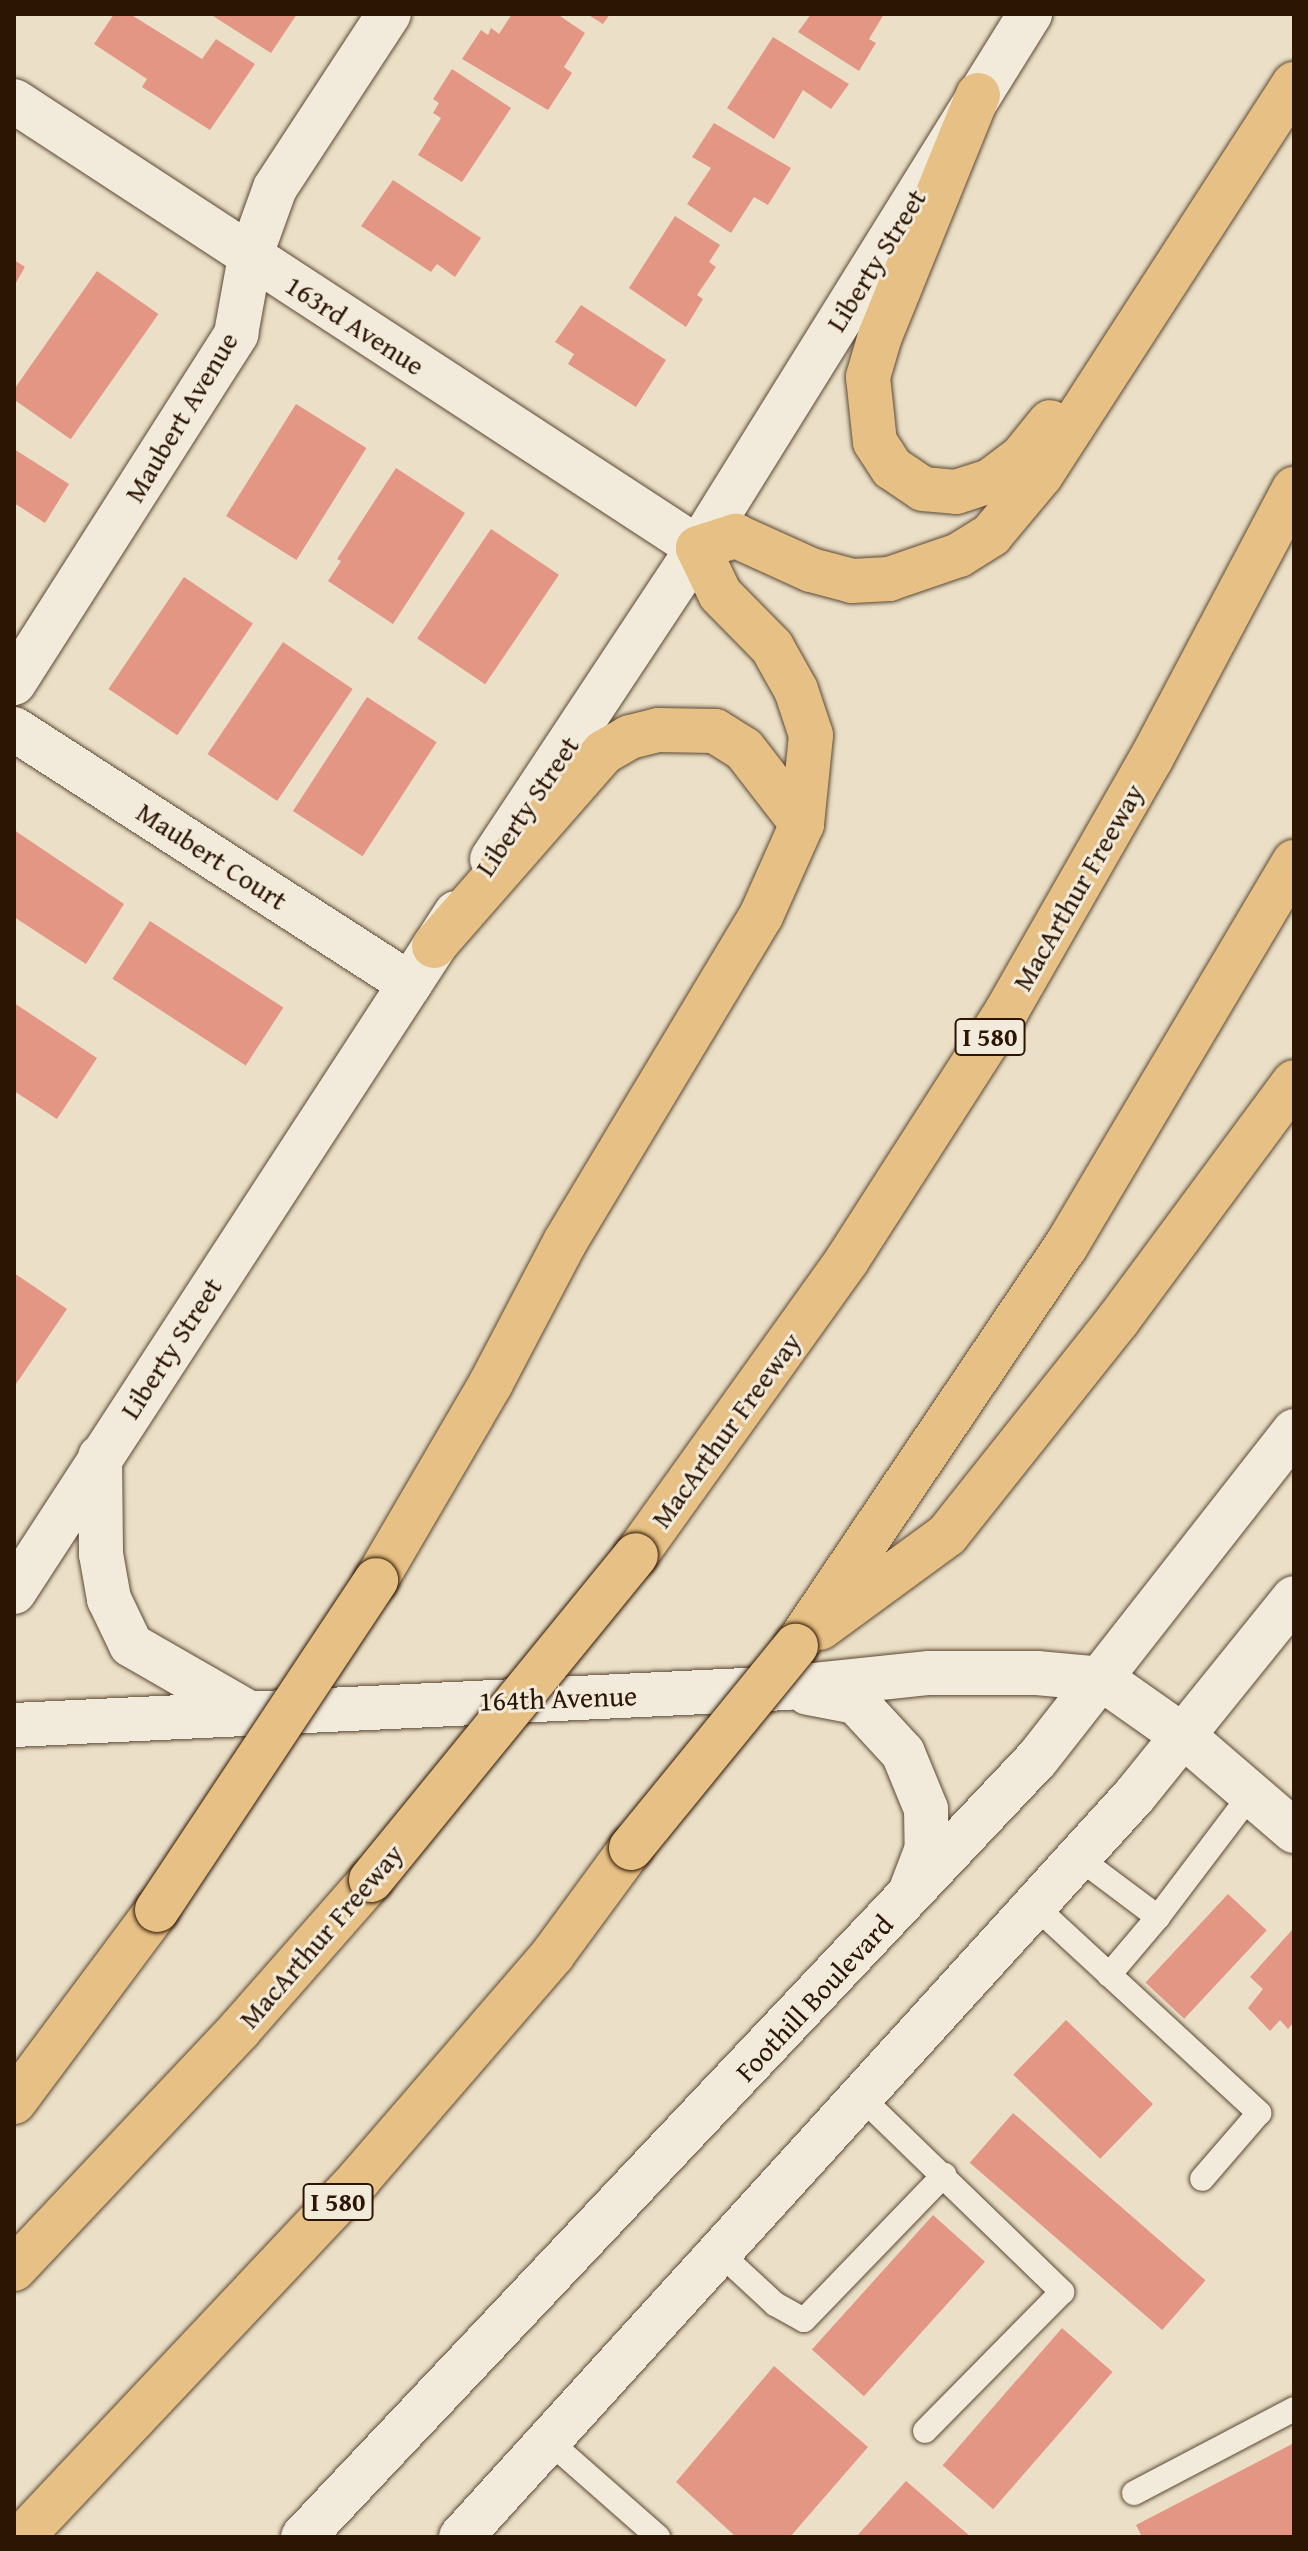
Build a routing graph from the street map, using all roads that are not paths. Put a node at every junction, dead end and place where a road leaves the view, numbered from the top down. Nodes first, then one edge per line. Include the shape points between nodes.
1 (389, 14) edge
2 (1030, 14) edge
3 (1294, 84) edge
4 (978, 95) junction
5 (14, 101) edge
6 (250, 257) junction
7 (1181, 263) junction
8 (1294, 489) edge
9 (698, 548) junction
10 (14, 683) edge
11 (14, 729) edge
12 (802, 824) junction
13 (1294, 862) edge
14 (434, 946) junction
15 (410, 984) junction
16 (1294, 1082) edge
17 (1294, 1431) edge
18 (100, 1457) junction
19 (14, 1592) edge
20 (1294, 1598) edge
21 (796, 1646) junction
22 (1102, 1679) junction
23 (786, 1688) junction
24 (246, 1711) junction
25 (14, 1725) edge
26 (1186, 1738) junction
27 (1251, 1794) junction
28 (1294, 1831) edge
29 (1079, 1858) junction
30 (908, 1899) junction
31 (1036, 1907) junction
32 (1158, 1917) junction
33 (1109, 1975) junction
34 (862, 2098) junction
35 (14, 2102) edge
36 (944, 2175) junction
37 (1202, 2179) dead end
38 (721, 2254) junction
39 (14, 2269) edge
40 (1294, 2409) edge
41 (925, 2431) dead end
42 (550, 2442) junction
43 (1134, 2493) dead end
44 (22, 2537) edge
45 (303, 2537) edge
46 (461, 2537) edge
47 (658, 2537) edge

1 - 6 street, Maubert Avenue via 275,188
2 - 4 street, Liberty Street
3 - 7 highway
4 - 7 highway via 868,377 875,442 892,468 923,489 956,492 990,481 1021,458
4 - 9 street, Liberty Street
5 - 6 street, 163rd Avenue
6 - 9 street, 163rd Avenue
6 - 10 street, Maubert Avenue via 236,334
7 - 9 highway via 1041,475 991,535 959,555 889,579 852,581 811,570 736,536
8 - 39 highway, MacArthur Freeway / I 580, bridge via 1151,759 998,1024 847,1260 636,1555 371,1880 240,2029
9 - 12 highway via 720,594 772,647 796,690 811,735
9 - 14 street, Liberty Street
11 - 15 street, Maubert Court
12 - 14 highway via 744,749 715,731 658,730 630,737 604,752
12 - 35 highway, bridge via 761,916 565,1242 491,1383 376,1580 157,1910
13 - 21 highway, I 580 via 1111,1175
14 - 15 street, Liberty Street
15 - 18 street, Liberty Street
16 - 21 highway via 1126,1309 947,1535
17 - 22 street, Foothill Boulevard
18 - 19 street, Liberty Street
18 - 24 street via 101,1554 109,1599 131,1645
20 - 26 street
21 - 44 highway, I 580, bridge via 631,1848 553,1954 378,2157
22 - 23 street, 164th Avenue via 942,1672
22 - 26 street
22 - 30 street, Foothill Boulevard via 1037,1759
23 - 24 street, 164th Avenue
23 - 30 street via 856,1702 903,1753 926,1809 927,1848
24 - 25 street, 164th Avenue
26 - 27 street
26 - 29 street
27 - 28 street
27 - 32 lane
29 - 31 street
29 - 32 lane
30 - 45 street, Foothill Boulevard
31 - 33 lane
31 - 34 street
32 - 33 lane
33 - 37 lane via 1259,2113
34 - 36 lane
34 - 38 street
36 - 38 lane via 804,2320 775,2304
36 - 41 lane via 1062,2292
38 - 42 street
40 - 43 lane
42 - 46 street
42 - 47 lane

